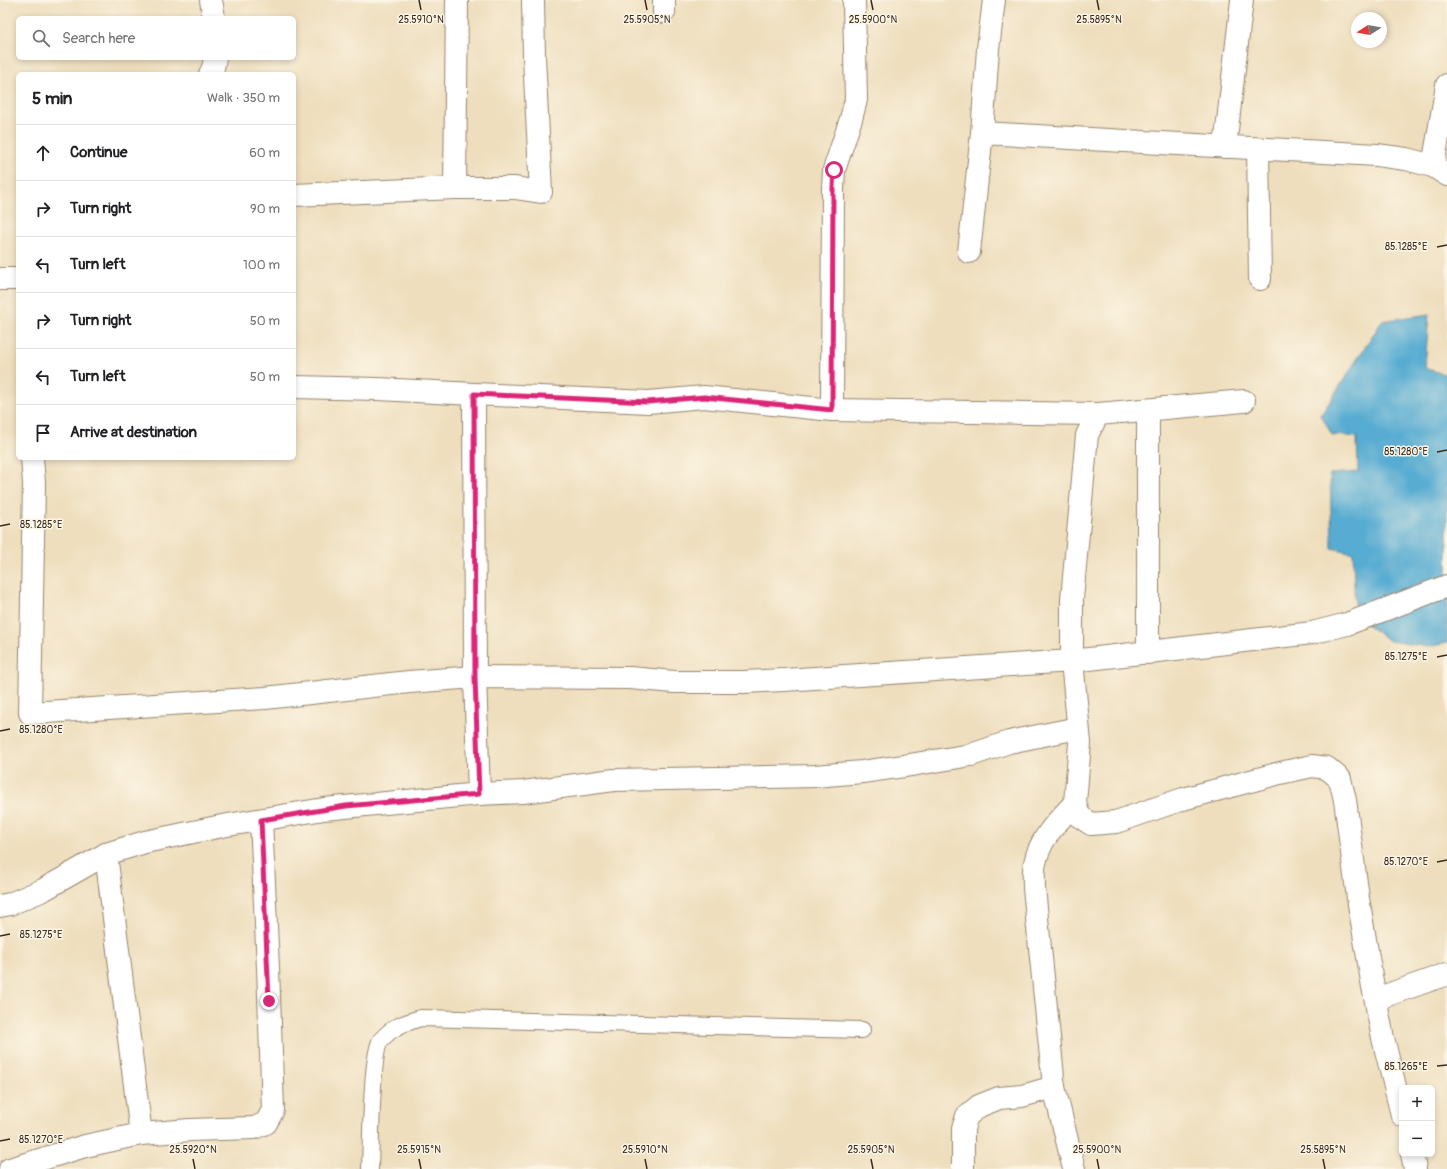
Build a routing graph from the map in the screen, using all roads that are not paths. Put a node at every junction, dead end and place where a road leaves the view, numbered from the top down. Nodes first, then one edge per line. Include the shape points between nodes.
1 (211, 0) edge
2 (457, 0) edge
3 (533, 0) edge
4 (854, 0) edge
5 (994, 0) edge
6 (1242, 0) edge
7 (214, 16) edge
8 (215, 60) edge
9 (211, 72) edge
10 (1447, 85) edge
11 (982, 132) junction
12 (1225, 147) junction
13 (1258, 149) junction
14 (1440, 170) edge
15 (455, 188) junction
16 (296, 195) edge
17 (969, 252) dead end
18 (0, 279) edge
19 (16, 279) edge
20 (1260, 279) dead end
21 (296, 387) edge
22 (474, 394) junction
23 (1244, 401) dead end
24 (832, 410) junction
25 (1148, 410) junction
26 (1098, 414) junction
27 (32, 460) edge
28 (1447, 586) edge
29 (1148, 653) junction
30 (1072, 661) junction
31 (475, 677) junction
32 (1078, 728) junction
33 (479, 794) junction
34 (1075, 803) junction
35 (261, 820) junction
36 (106, 854) junction
37 (0, 906) edge
38 (1447, 974) edge
39 (1376, 999) junction
40 (862, 1030) dead end
41 (1054, 1087) junction
42 (1399, 1103) edge
43 (141, 1134) junction
44 (1413, 1157) edge
45 (10, 1169) edge
46 (370, 1169) edge
47 (962, 1169) edge
48 (1074, 1169) edge
49 (1415, 1169) edge

1 - 7 street
2 - 15 street
3 - 15 street via 541,192 515,188
4 - 24 street via 856,100 834,170 833,188
5 - 11 street
6 - 12 street
8 - 9 street
10 - 14 street
11 - 12 street
11 - 17 street
12 - 13 street
13 - 14 street via 1377,155 1406,159
13 - 20 street
15 - 16 street
18 - 19 street
21 - 22 street
22 - 24 street via 648,402 704,397
22 - 31 street
23 - 25 street
24 - 26 street
25 - 26 street
25 - 29 street
26 - 30 street via 1087,435 1072,599
27 - 31 street via 34,491 30,713 265,698
28 - 29 street via 1347,624 1319,631
29 - 30 street
30 - 31 street via 743,682
30 - 32 street
31 - 33 street
32 - 33 street via 1009,742 972,755 862,772 614,780 523,792
32 - 34 street via 1080,742
33 - 35 street via 346,806
34 - 39 street via 1079,816 1091,824 1116,822 1280,773 1312,766 1328,768 1340,779 1345,800 1358,898
34 - 41 street via 1053,826 1040,845 1034,864 1036,911
35 - 36 street via 145,842
35 - 43 street via 272,1110 266,1123 254,1128
36 - 37 street via 43,890
36 - 43 street
38 - 39 street
39 - 42 street
40 - 46 lane via 421,1018 398,1025 380,1041 375,1062
41 - 47 street via 1022,1096 999,1098 979,1106 967,1116 963,1129
41 - 48 street
43 - 45 street via 85,1146
44 - 49 street

